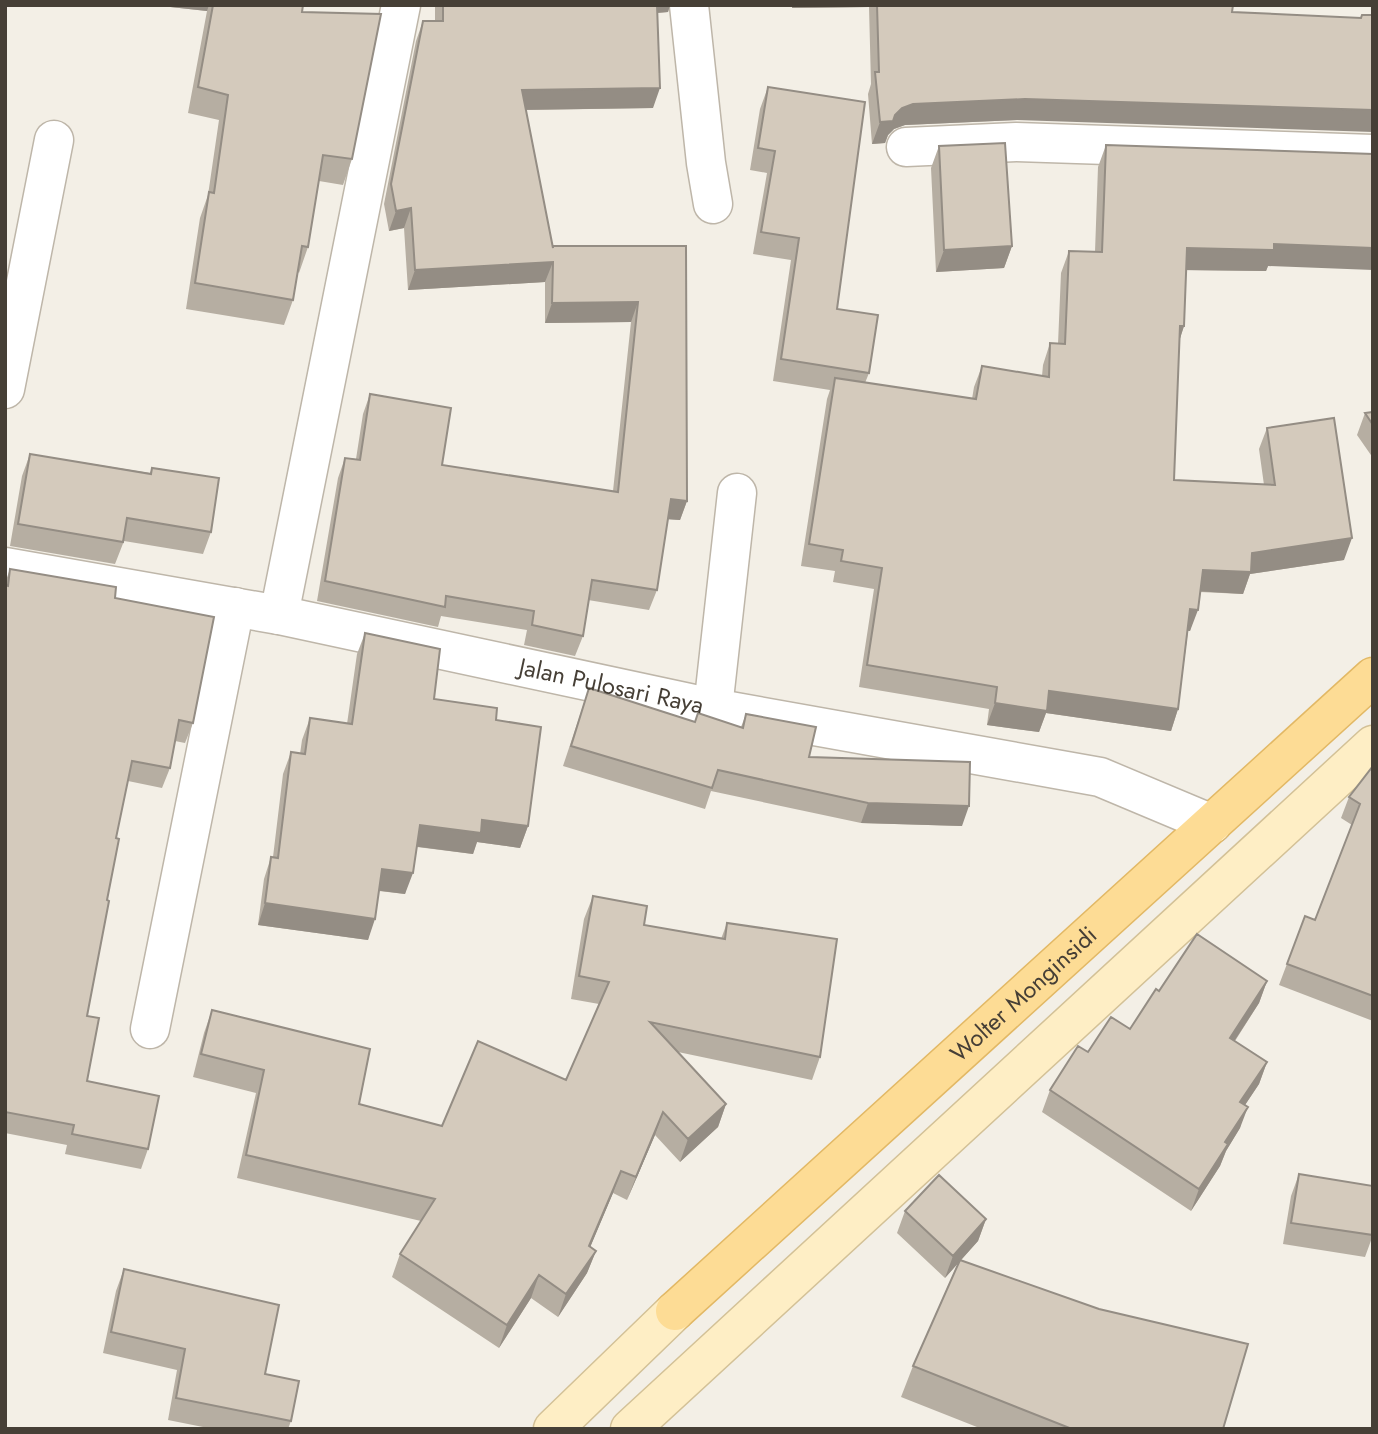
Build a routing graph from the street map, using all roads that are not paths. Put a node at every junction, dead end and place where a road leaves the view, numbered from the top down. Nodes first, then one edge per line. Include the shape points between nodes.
1 (401, 5) edge
2 (689, 5) edge
3 (54, 140) dead end
4 (906, 147) dead end
5 (1373, 154) edge
6 (713, 204) dead end
7 (5, 389) edge
8 (737, 493) dead end
9 (5, 567) edge
10 (235, 607) junction
11 (279, 615) junction
12 (1373, 677) edge
13 (713, 708) junction
14 (1373, 745) edge
15 (1212, 824) junction
16 (150, 1029) dead end
17 (553, 1429) edge
18 (630, 1429) edge

1 - 11 street
2 - 6 street
3 - 7 street
4 - 5 street via 1016,142
8 - 13 street
9 - 10 street, Jalan Pulosari Raya
10 - 11 street, Jalan Pulosari Raya
10 - 16 street
11 - 13 street, Jalan Pulosari Raya
12 - 15 main road, Wolter Monginsidi
13 - 15 street, Jalan Pulosari Raya via 1100,776
14 - 18 main road
15 - 17 main road, Wolter Monginsidi via 675,1311

